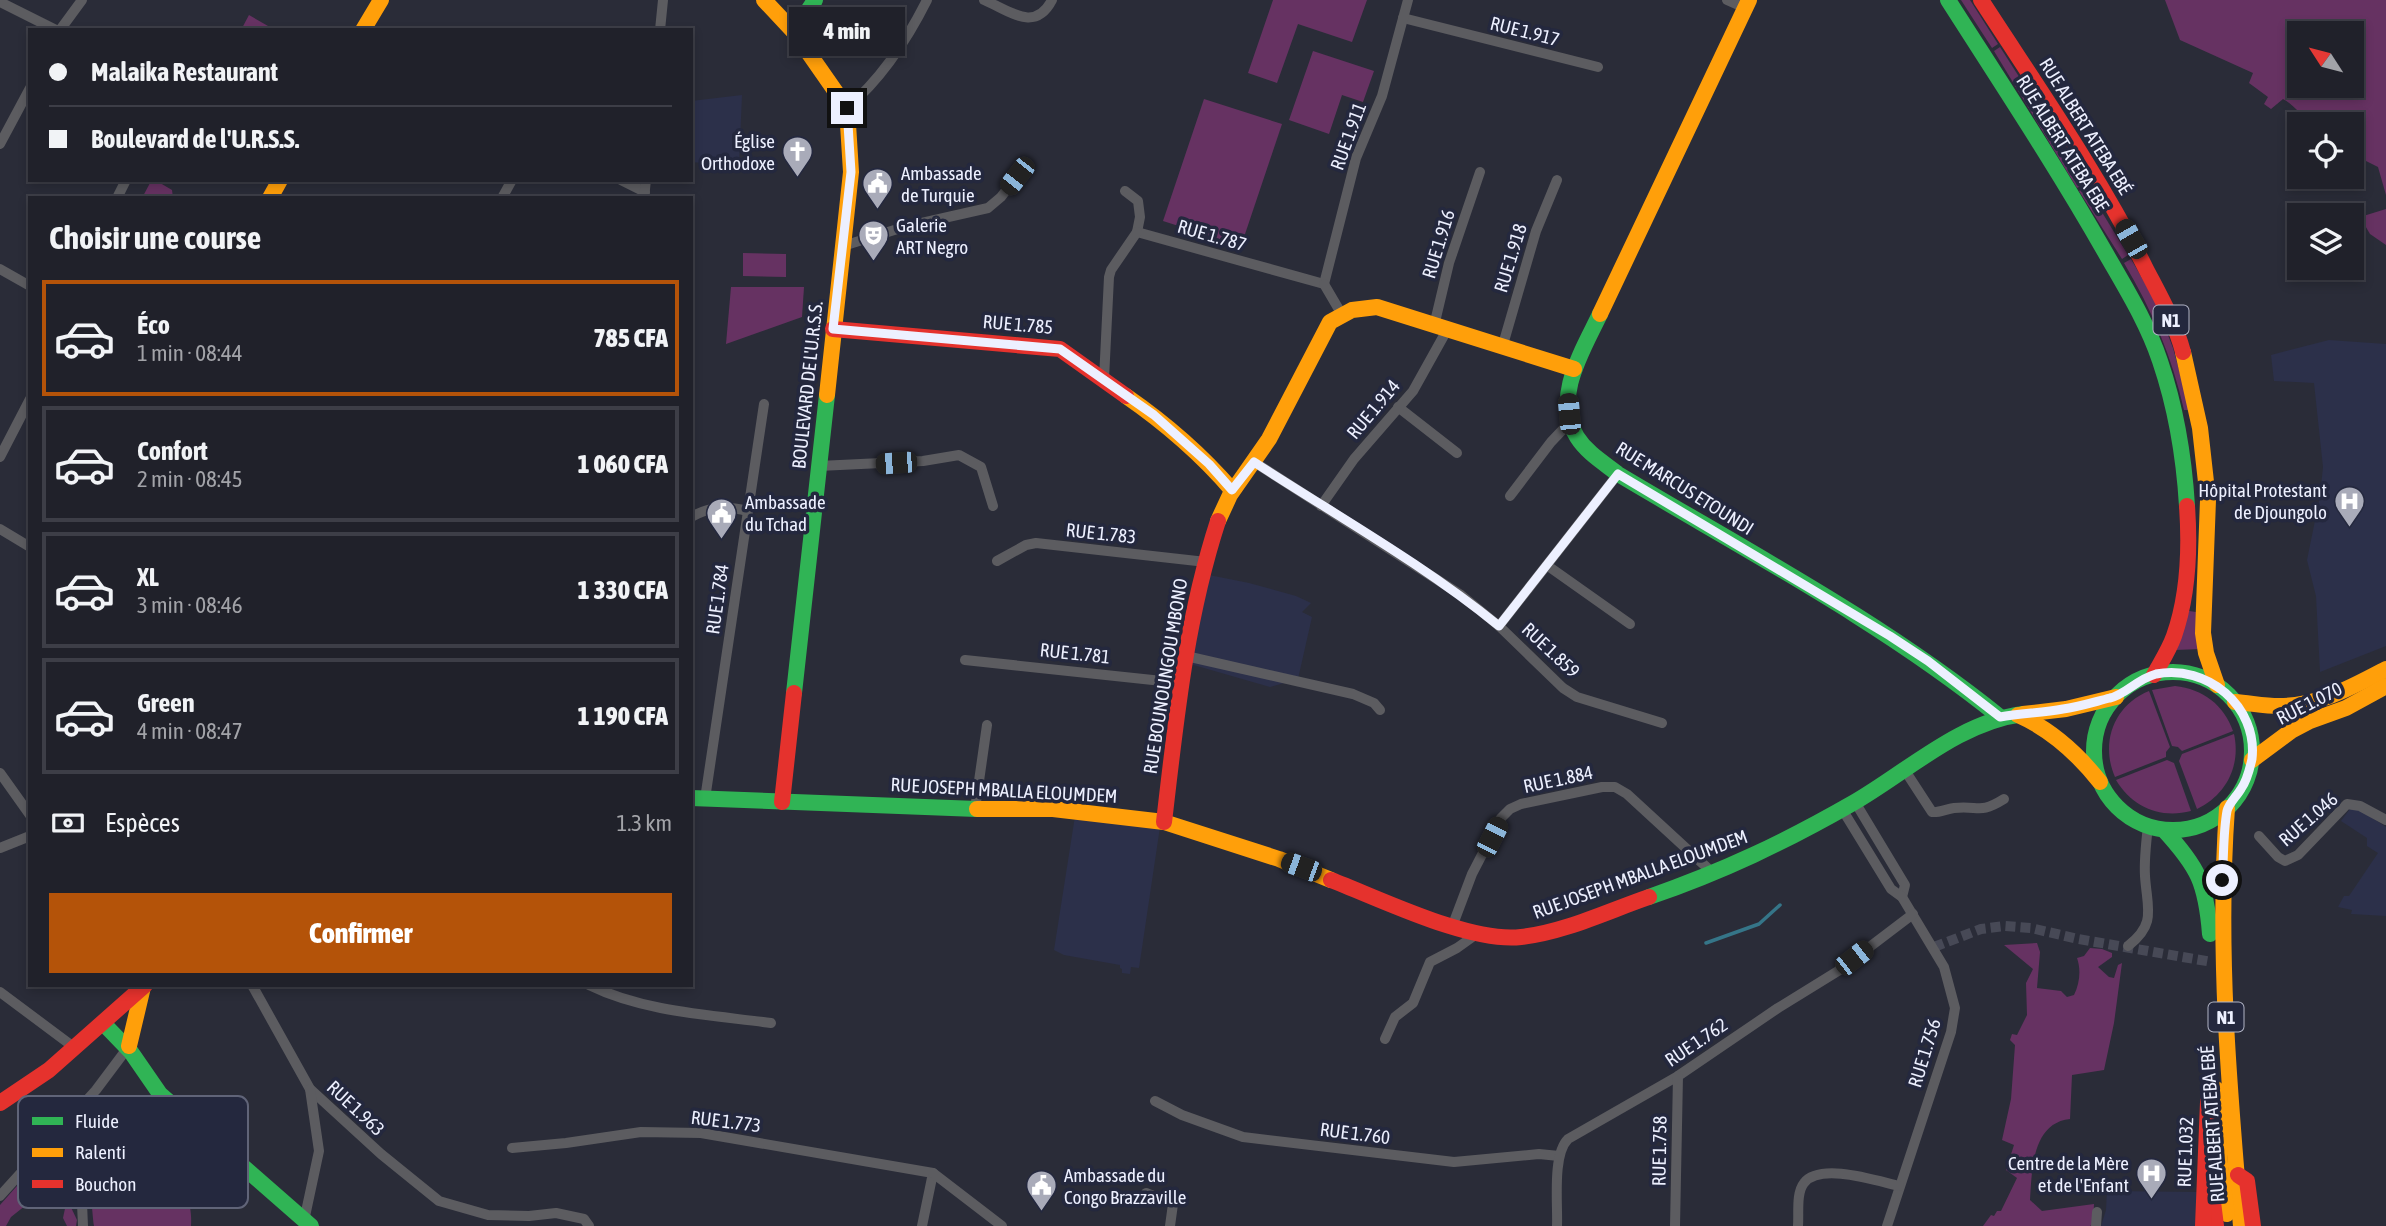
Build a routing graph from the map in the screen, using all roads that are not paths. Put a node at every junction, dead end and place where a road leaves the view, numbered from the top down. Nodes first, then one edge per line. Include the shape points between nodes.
1 (82, 0) edge
2 (381, 0) edge
3 (663, 0) edge
4 (764, 0) edge
5 (815, 0) edge
6 (927, 0) edge
7 (984, 0) edge
8 (1052, 0) edge
9 (1408, 0) edge
10 (1727, 0) edge
11 (1948, 0) edge
12 (1982, 0) edge
13 (0, 2) edge
14 (1747, 4) edge
15 (1403, 18) junction
16 (54, 28) edge
17 (60, 28) edge
18 (364, 28) edge
19 (660, 28) edge
20 (794, 32) junction
21 (1598, 67) dead end
22 (28, 92) edge
23 (847, 108) junction
24 (0, 144) edge
25 (1480, 172) dead end
26 (1017, 176) dead end
27 (1557, 180) dead end
28 (626, 182) edge
29 (645, 190) edge
30 (1125, 191) dead end
31 (1137, 232) junction
32 (843, 246) junction
33 (0, 269) edge
34 (1324, 284) junction
35 (28, 285) edge
36 (1341, 313) junction
37 (1440, 328) junction
38 (833, 329) junction
39 (1502, 348) junction
40 (1574, 369) junction
41 (1104, 379) junction
42 (28, 403) edge
43 (764, 404) dead end
44 (1398, 407) junction
45 (1570, 422) junction
46 (1457, 453) dead end
47 (0, 457) edge
48 (1254, 462) junction
49 (819, 466) junction
50 (1618, 474) junction
51 (1232, 490) junction
52 (1510, 496) dead end
53 (993, 506) dead end
54 (1321, 506) junction
55 (748, 511) junction
56 (693, 516) edge
57 (0, 529) edge
58 (28, 546) edge
59 (998, 561) dead end
60 (1206, 562) junction
61 (1548, 566) junction
62 (1630, 624) dead end
63 (1499, 626) junction
64 (1185, 656) junction
65 (965, 660) dead end
66 (2386, 669) edge
67 (2154, 675) junction
68 (1181, 683) junction
69 (2217, 685) junction
70 (2386, 685) edge
71 (2116, 697) junction
72 (2235, 702) junction
73 (1380, 710) dead end
74 (2008, 715) junction
75 (1662, 723) dead end
76 (987, 725) dead end
77 (2252, 760) junction
78 (1904, 768) junction
79 (0, 774) edge
80 (2100, 782) junction
81 (698, 799) edge
82 (2004, 799) dead end
83 (782, 802) junction
84 (1849, 806) junction
85 (2227, 808) junction
86 (975, 809) junction
87 (28, 812) edge
88 (2386, 821) edge
89 (1164, 822) junction
90 (2156, 828) junction
91 (2259, 836) dead end
92 (28, 837) edge
93 (0, 848) edge
94 (1714, 874) junction
95 (1913, 914) junction
96 (1452, 927) junction
97 (1478, 933) junction
98 (2128, 946) dead end
99 (143, 987) edge
100 (144, 987) edge
101 (252, 987) edge
102 (594, 987) edge
103 (0, 992) edge
104 (120, 1008) junction
105 (103, 1023) junction
106 (771, 1023) dead end
107 (1385, 1039) dead end
108 (75, 1048) junction
109 (129, 1049) junction
110 (1678, 1076) junction
111 (2215, 1080) junction
112 (310, 1089) junction
113 (90, 1096) edge
114 (162, 1096) edge
115 (1, 1100) edge
116 (1155, 1101) dead end
117 (512, 1147) dead end
118 (1559, 1156) junction
119 (248, 1172) edge
120 (2207, 1172) junction
121 (933, 1173) junction
122 (2238, 1175) junction
123 (18, 1176) edge
124 (1899, 1186) junction
125 (1146, 1194) dead end
126 (0, 1196) edge
127 (82, 1208) edge
128 (2097, 1212) dead end
129 (307, 1224) edge
130 (83, 1226) edge
131 (589, 1226) edge
132 (922, 1226) edge
133 (1002, 1226) edge
134 (1170, 1226) edge
135 (1557, 1226) edge
136 (1675, 1226) edge
137 (1798, 1226) edge
138 (1887, 1226) edge
139 (2096, 1226) edge
140 (2203, 1226) edge
141 (2216, 1226) edge
142 (2229, 1226) edge
143 (2241, 1226) edge
144 (2253, 1226) edge

1 - 17 street
2 - 18 main road
3 - 19 street
4 - 20 main road
5 - 20 main road
6 - 23 street via 898,51
7 - 8 street via 1029,19 1039,17
9 - 15 street, RUE 1.911
10 - 14 street
11 - 67 main road, RUE ALBERT ATEBA EBE / N1 via 2113,267 2147,328 2168,387 2178,428 2188,514 2186,560 2175,631
12 - 69 main road, RUE ALBERT ATEBA EBÉ / N1 via 2095,176 2178,333 2202,440 2208,500 2203,633
13 - 16 street
14 - 40 main road
15 - 21 street, RUE 1.917
15 - 34 street, RUE 1.911 via 1382,96 1356,158
20 - 23 main road
22 - 24 street
23 - 32 main road, BOULEVARD DE L'U.R.S.S. via 851,172
25 - 37 street, RUE 1.916 via 1449,262
26 - 32 street via 988,208
27 - 39 street, RUE 1.918 via 1536,231
28 - 29 street
30 - 31 street via 1138,201
31 - 34 street, RUE 1.787
31 - 41 street via 1109,277
32 - 38 main road, BOULEVARD DE L'U.R.S.S.
33 - 35 street
34 - 36 street
36 - 37 main road via 1377,307
36 - 48 main road, RUE BOUNOUNGOU MBONO via 1321,337
37 - 39 main road
37 - 44 street, RUE 1.914 via 1413,391
38 - 41 main road, RUE 1.785 via 1060,349
38 - 49 main road, BOULEVARD DE L'U.R.S.S.
39 - 40 main road
40 - 45 main road via 1567,399
41 - 51 main road, RUE 1.785 via 1184,441
42 - 47 street
43 - 55 street, RUE 1.784
44 - 46 street
44 - 54 street, RUE 1.914
45 - 50 main road, RUE MARCUS ETOUNDI via 1584,446
45 - 52 street
48 - 51 main road, RUE BOUNOUNGOU MBONO
48 - 54 street, RUE 1.859
49 - 53 street via 959,455 981,467
49 - 83 main road, BOULEVARD DE L'U.R.S.S.
50 - 61 street
50 - 74 main road, RUE MARCUS ETOUNDI via 1890,636
51 - 60 main road, RUE BOUNOUNGOU MBONO
54 - 63 street, RUE 1.859 via 1418,566
55 - 56 street via 724,506
55 - 81 street, RUE 1.784
57 - 58 street
59 - 60 street, RUE 1.783 via 1036,544
60 - 64 main road, RUE BOUNOUNGOU MBONO
61 - 62 street
61 - 63 street
63 - 75 street, RUE 1.859 via 1577,697
64 - 68 main road, RUE BOUNOUNGOU MBONO
64 - 73 street via 1353,694
65 - 68 street, RUE 1.781
66 - 72 main road, RUE 1.070 via 2309,703
67 - 69 main road, N1 via 2187,673
67 - 71 main road, N1
68 - 89 main road, RUE BOUNOUNGOU MBONO
69 - 72 main road, N1
70 - 77 main road, RUE 1.070 via 2346,708 2310,721
71 - 74 main road, RUE JOSEPH MBALLA ELOUMDEM via 2066,709
71 - 80 main road, N1 via 2105,711 2096,737
72 - 77 main road, N1 via 2246,719
74 - 78 main road, RUE JOSEPH MBALLA ELOUMDEM via 1955,738
74 - 80 main road via 2044,727 2082,759
76 - 86 street
77 - 85 main road, N1 via 2244,786
78 - 82 street via 1935,813 1952,808 1983,810
78 - 84 main road, RUE JOSEPH MBALLA ELOUMDEM
79 - 87 street
80 - 90 main road, N1 via 2119,809
81 - 83 main road, RUE JOSEPH MBALLA ELOUMDEM
83 - 86 main road, RUE JOSEPH MBALLA ELOUMDEM
84 - 94 main road, RUE JOSEPH MBALLA ELOUMDEM
84 - 95 street, RUE 1.756 via 1891,889
85 - 90 main road, N1 via 2198,826
85 - 122 main road, RUE ALBERT ATEBA EBÉ / N1 via 2223,933 2227,1064
86 - 89 main road, RUE JOSEPH MBALLA ELOUMDEM via 1053,809
88 - 91 street, RUE 1.046 via 2347,804 2298,855 2285,861
89 - 96 main road, RUE JOSEPH MBALLA ELOUMDEM via 1279,859
90 - 98 street via 2145,877 2149,918 2140,937
90 - 111 main road, RUE ALBERT ATEBA EBÉ / N1 via 2195,867 2207,893
92 - 93 street
94 - 96 street, RUE 1.884 via 1627,794 1615,787 1588,790 1521,804 1501,818
94 - 97 main road, RUE JOSEPH MBALLA ELOUMDEM via 1555,930 1503,938
95 - 110 street, RUE 1.762 via 1838,971
95 - 124 street, RUE 1.756 via 1944,967 1955,1008
96 - 97 main road, RUE JOSEPH MBALLA ELOUMDEM
97 - 107 street via 1430,962 1413,1003 1395,1017
99 - 104 main road
100 - 109 main road
101 - 112 street, RUE 1.963
102 - 106 street via 624,1000
103 - 108 street
104 - 105 main road
104 - 109 main road
105 - 108 main road
105 - 109 main road
108 - 115 main road
109 - 113 street
109 - 114 main road
110 - 118 street, RUE 1.762 via 1573,1136 1563,1144
110 - 136 street, RUE 1.758
111 - 120 main road, RUE 1.032 via 2207,1115
111 - 142 main road, RUE ALBERT ATEBA EBÉ / N1
112 - 129 street via 319,1151
112 - 131 street, RUE 1.963 via 439,1201 488,1215 555,1213 584,1219
116 - 118 street, RUE 1.760 via 1200,1122 1255,1139 1454,1162
117 - 121 street, RUE 1.773 via 641,1132 701,1133
118 - 135 street
119 - 129 main road
120 - 140 main road, RUE 1.032
120 - 141 main road
121 - 132 street
121 - 133 street, RUE 1.773
122 - 143 main road, RUE ALBERT ATEBA EBÉ / N1
122 - 144 main road via 2247,1181
123 - 126 street
124 - 137 street via 1850,1175 1812,1177 1800,1192
124 - 138 street, RUE 1.756
125 - 134 street via 1173,1204
127 - 130 street
128 - 139 street

